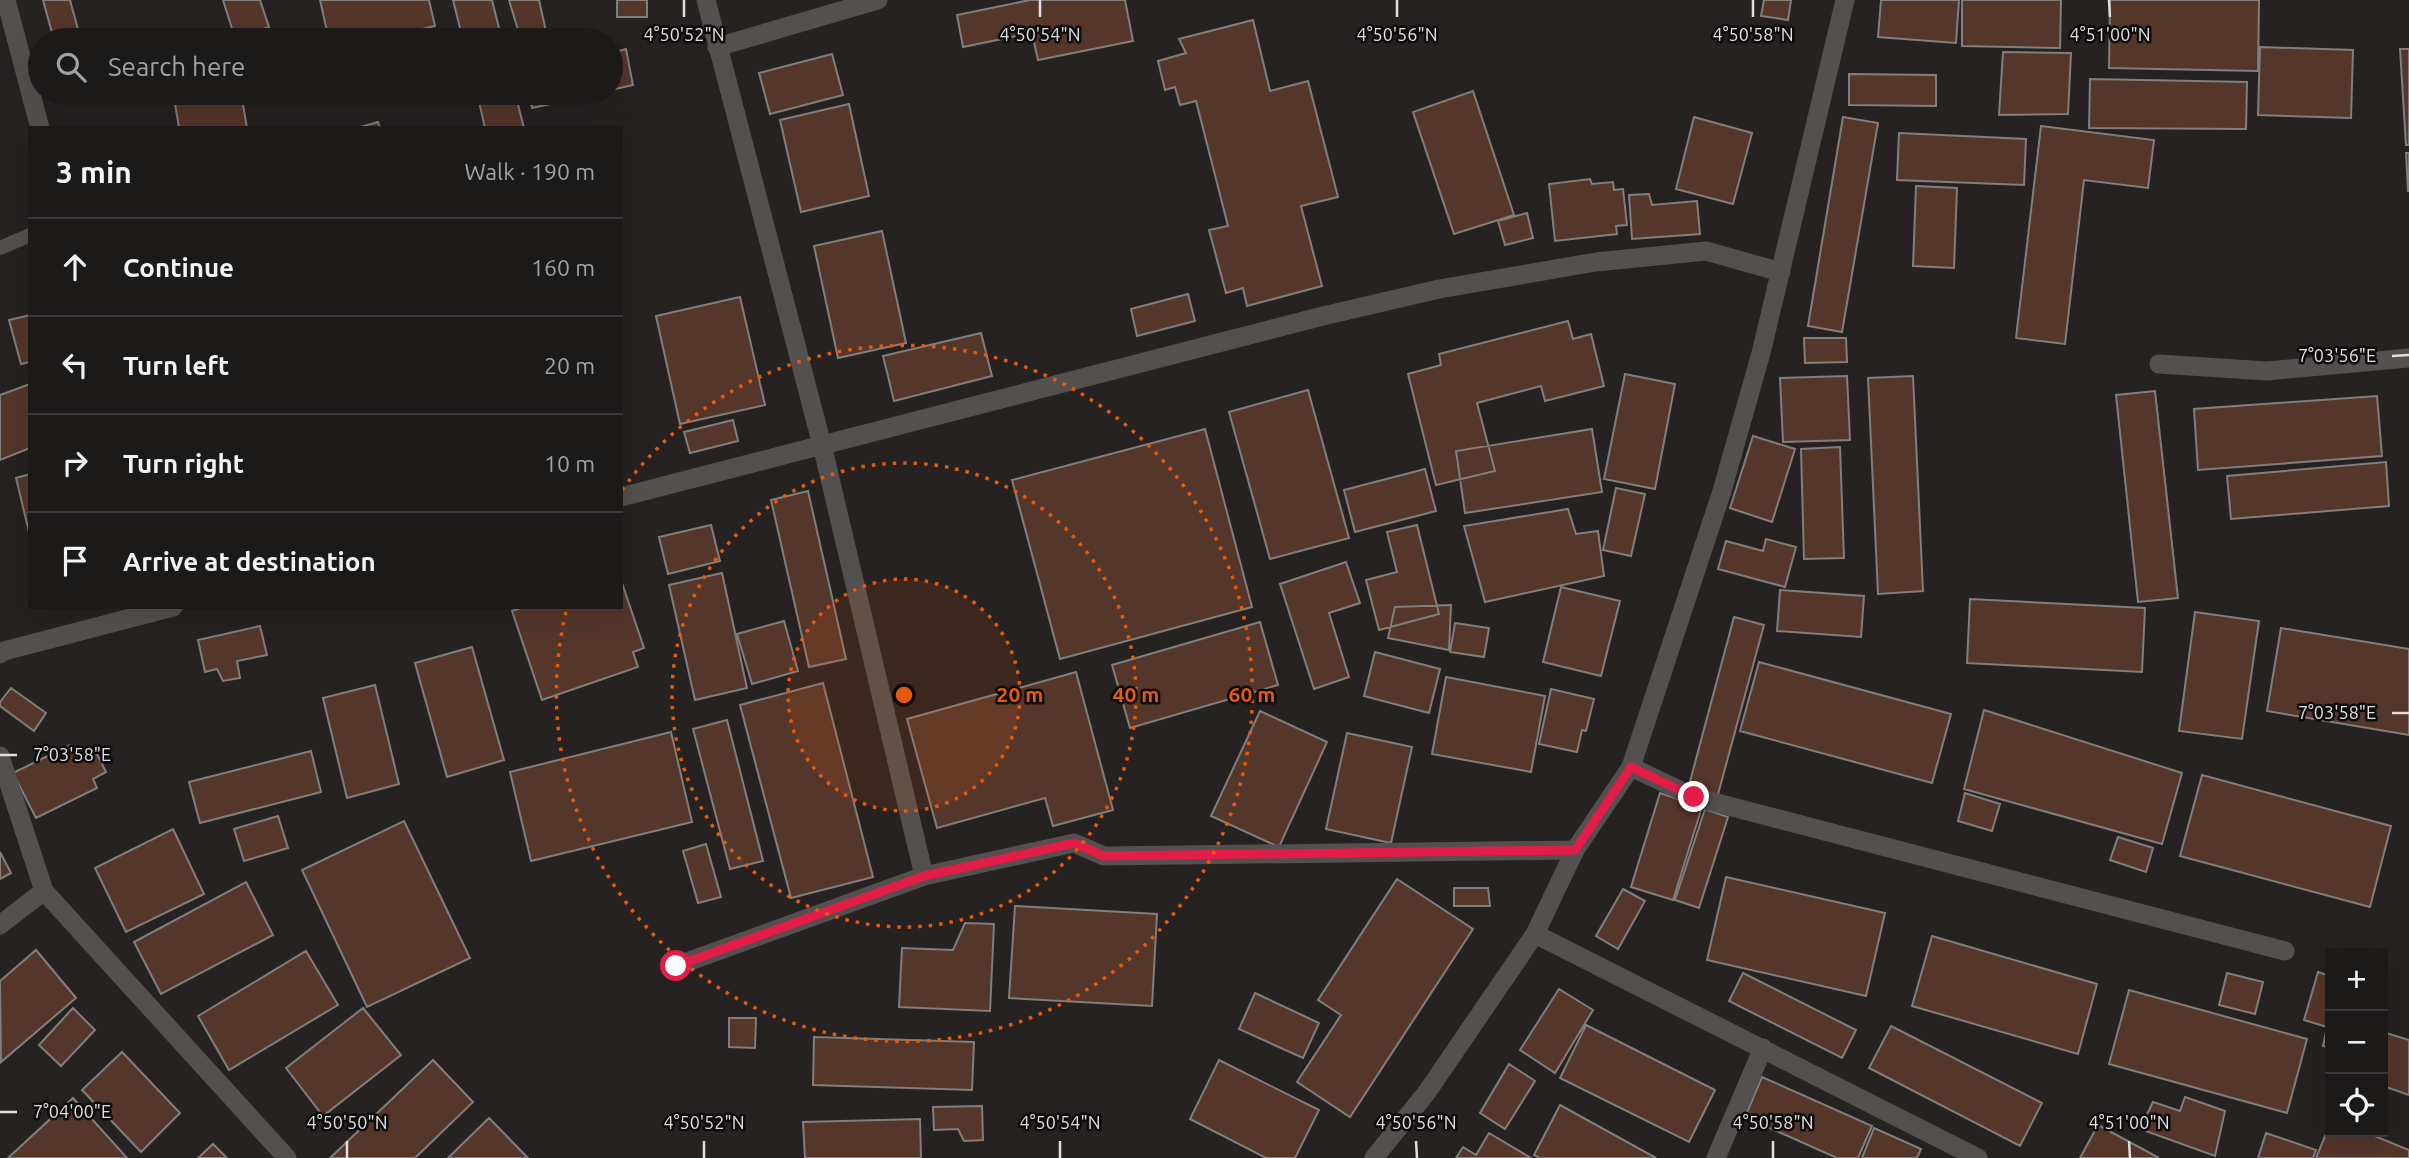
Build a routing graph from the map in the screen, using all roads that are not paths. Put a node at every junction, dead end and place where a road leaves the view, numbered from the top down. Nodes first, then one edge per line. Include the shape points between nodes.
1 (6, 0) edge
2 (706, 0) edge
3 (878, 0) edge
4 (1845, 0) edge
5 (717, 47) junction
6 (28, 83) edge
7 (34, 105) edge
8 (39, 126) edge
9 (28, 236) edge
10 (0, 248) edge
11 (1781, 272) junction
12 (2409, 358) edge
13 (2159, 364) dead end
14 (822, 445) junction
15 (623, 496) edge
16 (167, 609) edge
17 (0, 654) edge
18 (0, 756) edge
19 (1631, 767) junction
20 (1575, 850) junction
21 (924, 876) junction
22 (44, 891) junction
23 (0, 925) edge
24 (1535, 934) junction
25 (2285, 951) dead end
26 (676, 966) dead end
27 (1763, 1048) junction
28 (288, 1158) edge
29 (1374, 1158) edge
30 (1716, 1158) edge
31 (1978, 1158) edge

1 - 6 street
2 - 5 street
3 - 5 street
4 - 11 street
5 - 14 street
7 - 8 street
9 - 10 lane
11 - 14 street via 1706,251 1596,262 1466,285 1323,316
11 - 19 street via 1722,491
12 - 13 street via 2267,371
14 - 15 street
14 - 21 street
16 - 17 street
18 - 22 street
19 - 20 street
19 - 25 street via 1694,797
20 - 21 street via 1104,856 1074,843
20 - 24 street
21 - 26 street
22 - 23 street
22 - 28 street
24 - 27 street
24 - 29 street via 1427,1092
27 - 30 street
27 - 31 street

